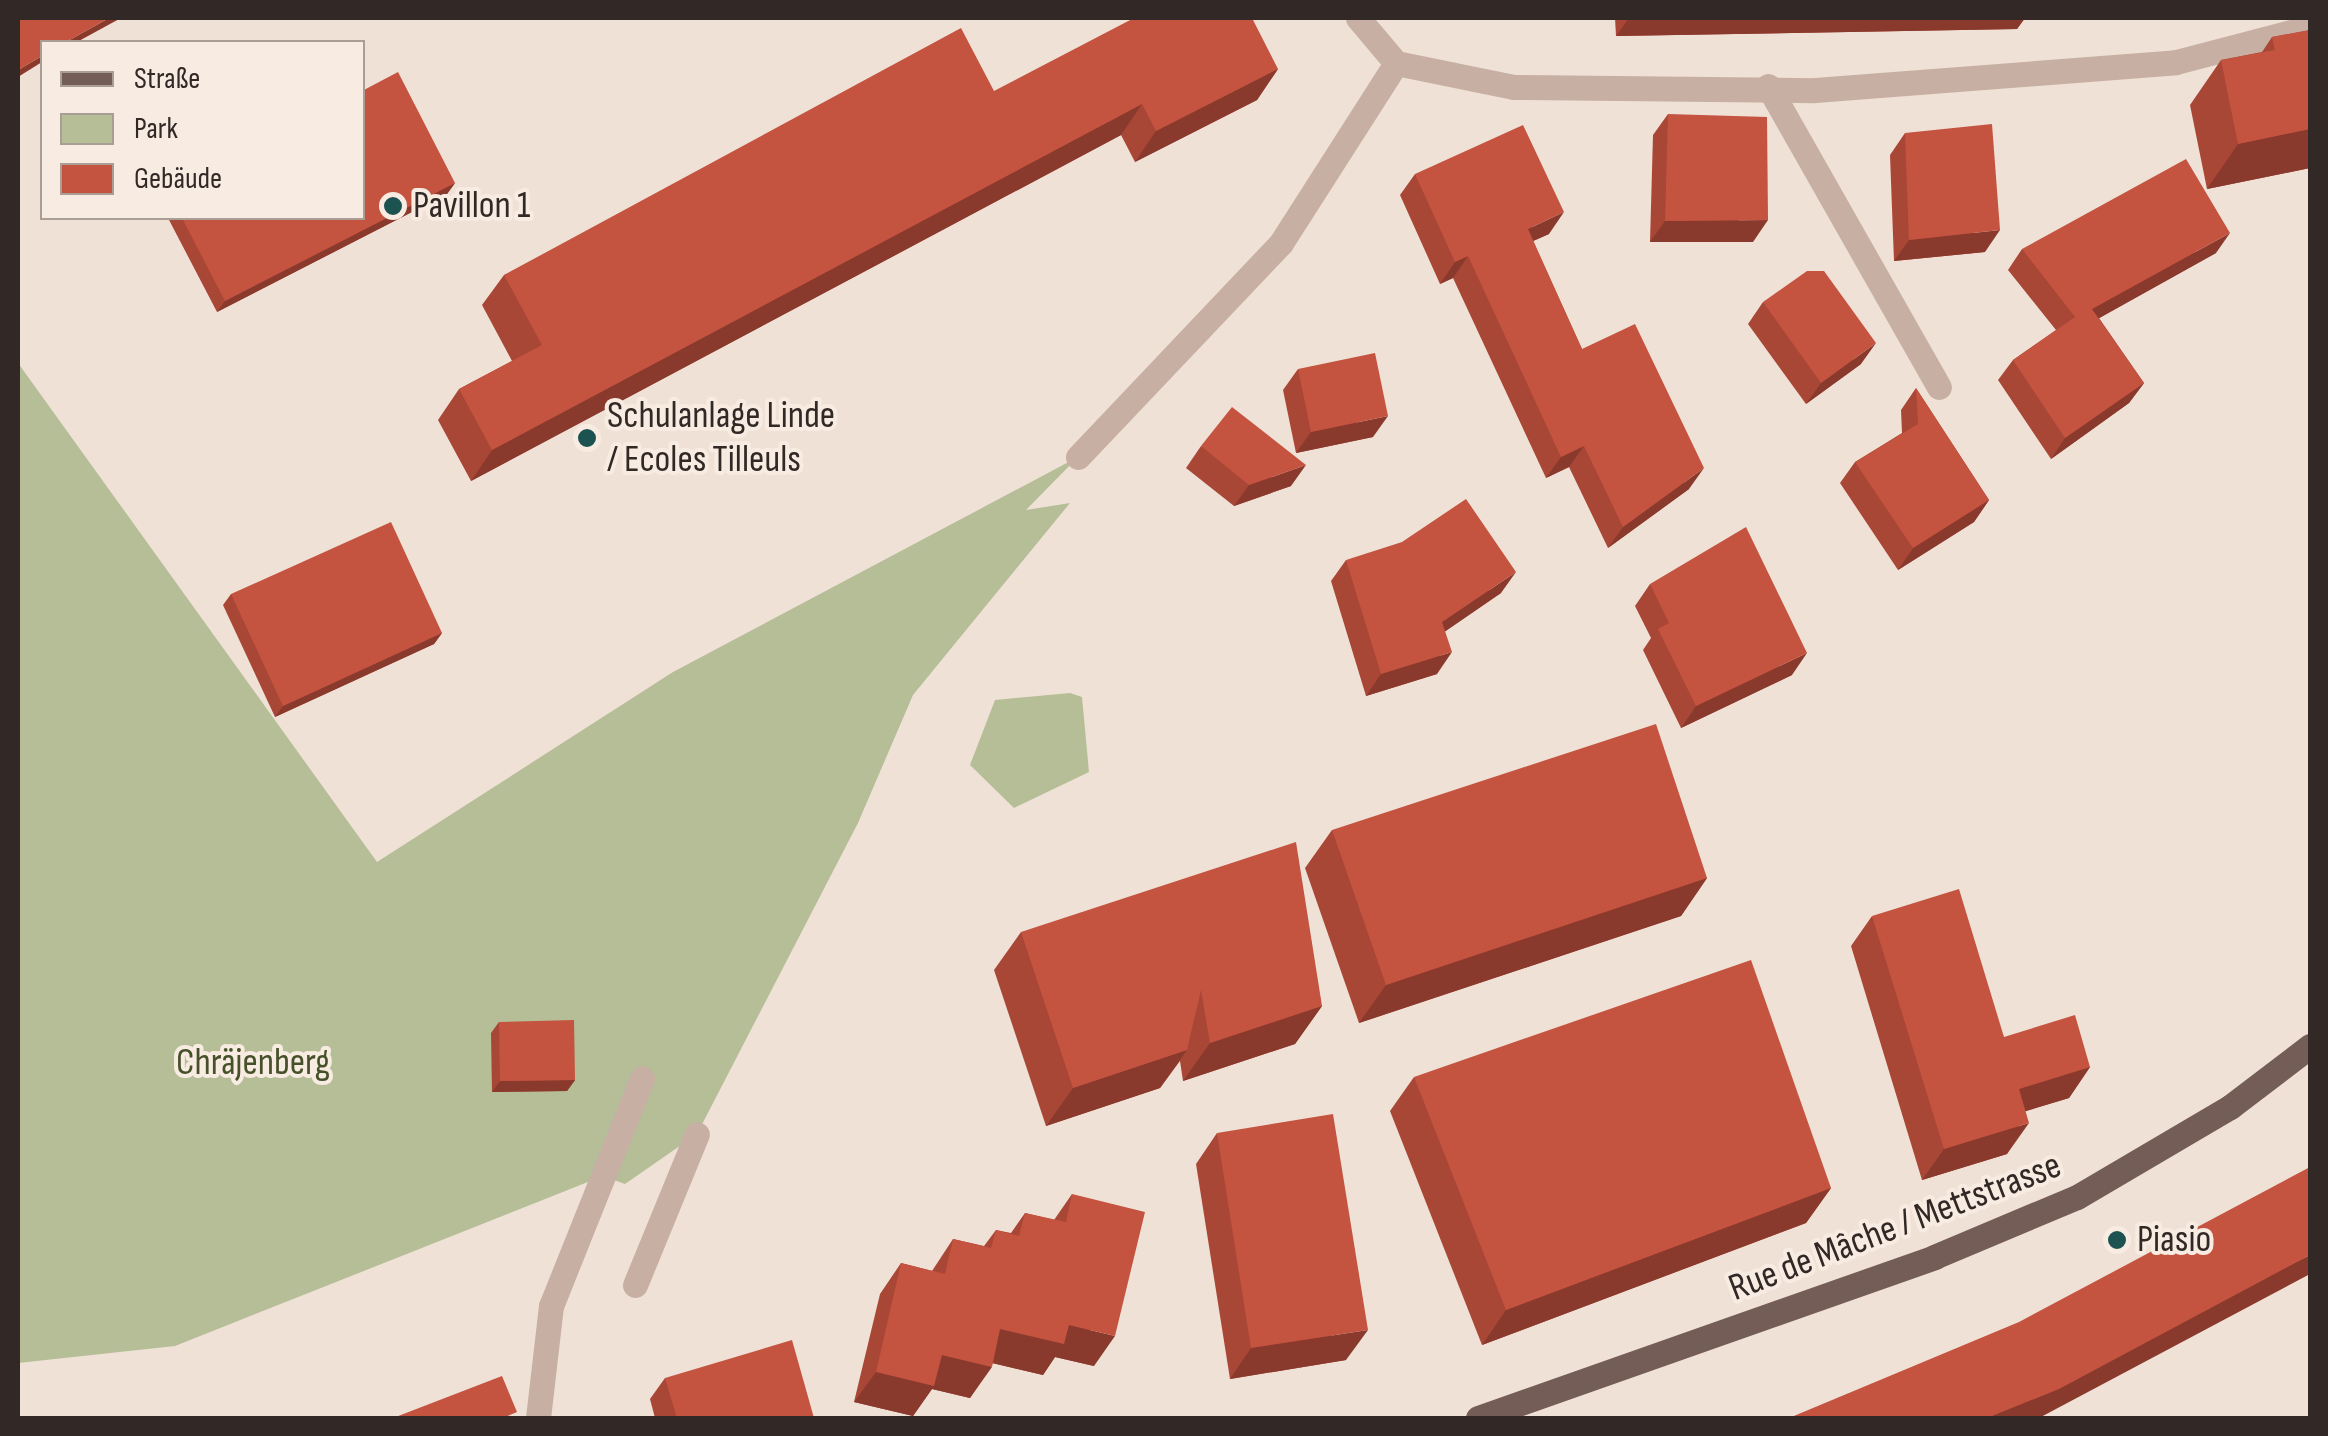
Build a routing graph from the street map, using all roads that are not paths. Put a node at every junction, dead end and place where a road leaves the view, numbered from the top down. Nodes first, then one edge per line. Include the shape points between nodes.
1 (1358, 18) edge
2 (2310, 27) edge
3 (1396, 63) junction
4 (1768, 86) junction
5 (1939, 386) dead end
6 (1078, 457) dead end
7 (2310, 1046) edge
8 (642, 1079) dead end
9 (697, 1134) dead end
10 (634, 1285) dead end
11 (538, 1418) edge
12 (1478, 1418) edge

1 - 3 street
2 - 4 street via 2176,62 1815,90
3 - 4 street via 1514,87
3 - 6 street via 1281,244
4 - 5 street
7 - 12 main road, Rue de Mâche / Mettstrasse via 2230,1107 2077,1196 1934,1258
8 - 11 street via 551,1306
9 - 10 street

